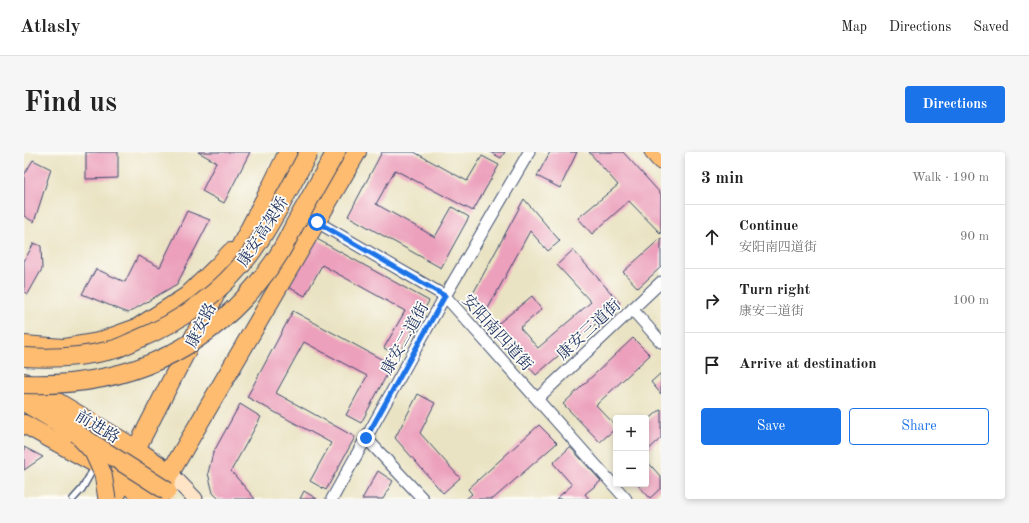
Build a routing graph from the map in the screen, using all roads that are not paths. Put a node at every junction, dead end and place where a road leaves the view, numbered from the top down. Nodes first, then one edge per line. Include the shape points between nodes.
1 (288, 152) edge
2 (309, 152) edge
3 (336, 152) edge
4 (357, 152) edge
5 (529, 152) edge
6 (653, 152) edge
7 (661, 161) edge
8 (317, 222) junction
9 (248, 234) junction
10 (661, 282) edge
11 (445, 296) junction
12 (632, 309) junction
13 (661, 342) edge
14 (24, 345) edge
15 (24, 357) edge
16 (24, 383) edge
17 (537, 399) junction
18 (24, 402) edge
19 (24, 424) edge
20 (76, 433) junction
21 (366, 438) junction
22 (136, 449) junction
23 (96, 464) junction
24 (170, 473) junction
25 (122, 480) junction
26 (166, 496) edge
27 (73, 499) edge
28 (108, 499) edge
29 (115, 499) edge
30 (146, 499) edge
31 (195, 499) edge
32 (332, 499) edge
33 (423, 499) edge
34 (626, 499) edge

1 - 9 highway, 康安路
2 - 15 highway, 康安高架桥, bridge via 252,251 210,297 185,315 150,334 112,350 77,357
3 - 16 highway, 康安高架桥, bridge via 275,261 246,298 204,335 166,357 131,370 96,379
4 - 8 highway
5 - 11 street, 康安二道街
6 - 7 main road
8 - 11 street, 安阳南四道街
8 - 24 highway
9 - 14 highway via 187,296 137,328 98,342 63,348
9 - 22 highway, 康安路
10 - 12 street, 康安三道街
11 - 17 street, 安阳南四道街
11 - 21 street, 康安二道街
12 - 13 street
12 - 17 street, 康安三道街
16 - 22 highway, 前进路
17 - 34 street, 安阳南四道街
18 - 20 highway
19 - 23 highway, 前进路
20 - 26 highway, bridge
20 - 28 main road, bridge via 93,452 104,474
21 - 32 street, 康安二道街
21 - 33 street
22 - 24 highway, 前进路
22 - 25 highway, 康安路
23 - 25 highway, 前进路
23 - 27 lane via 82,490
24 - 26 highway
24 - 31 main road
25 - 29 highway, 康安路
25 - 30 highway, 前进路

